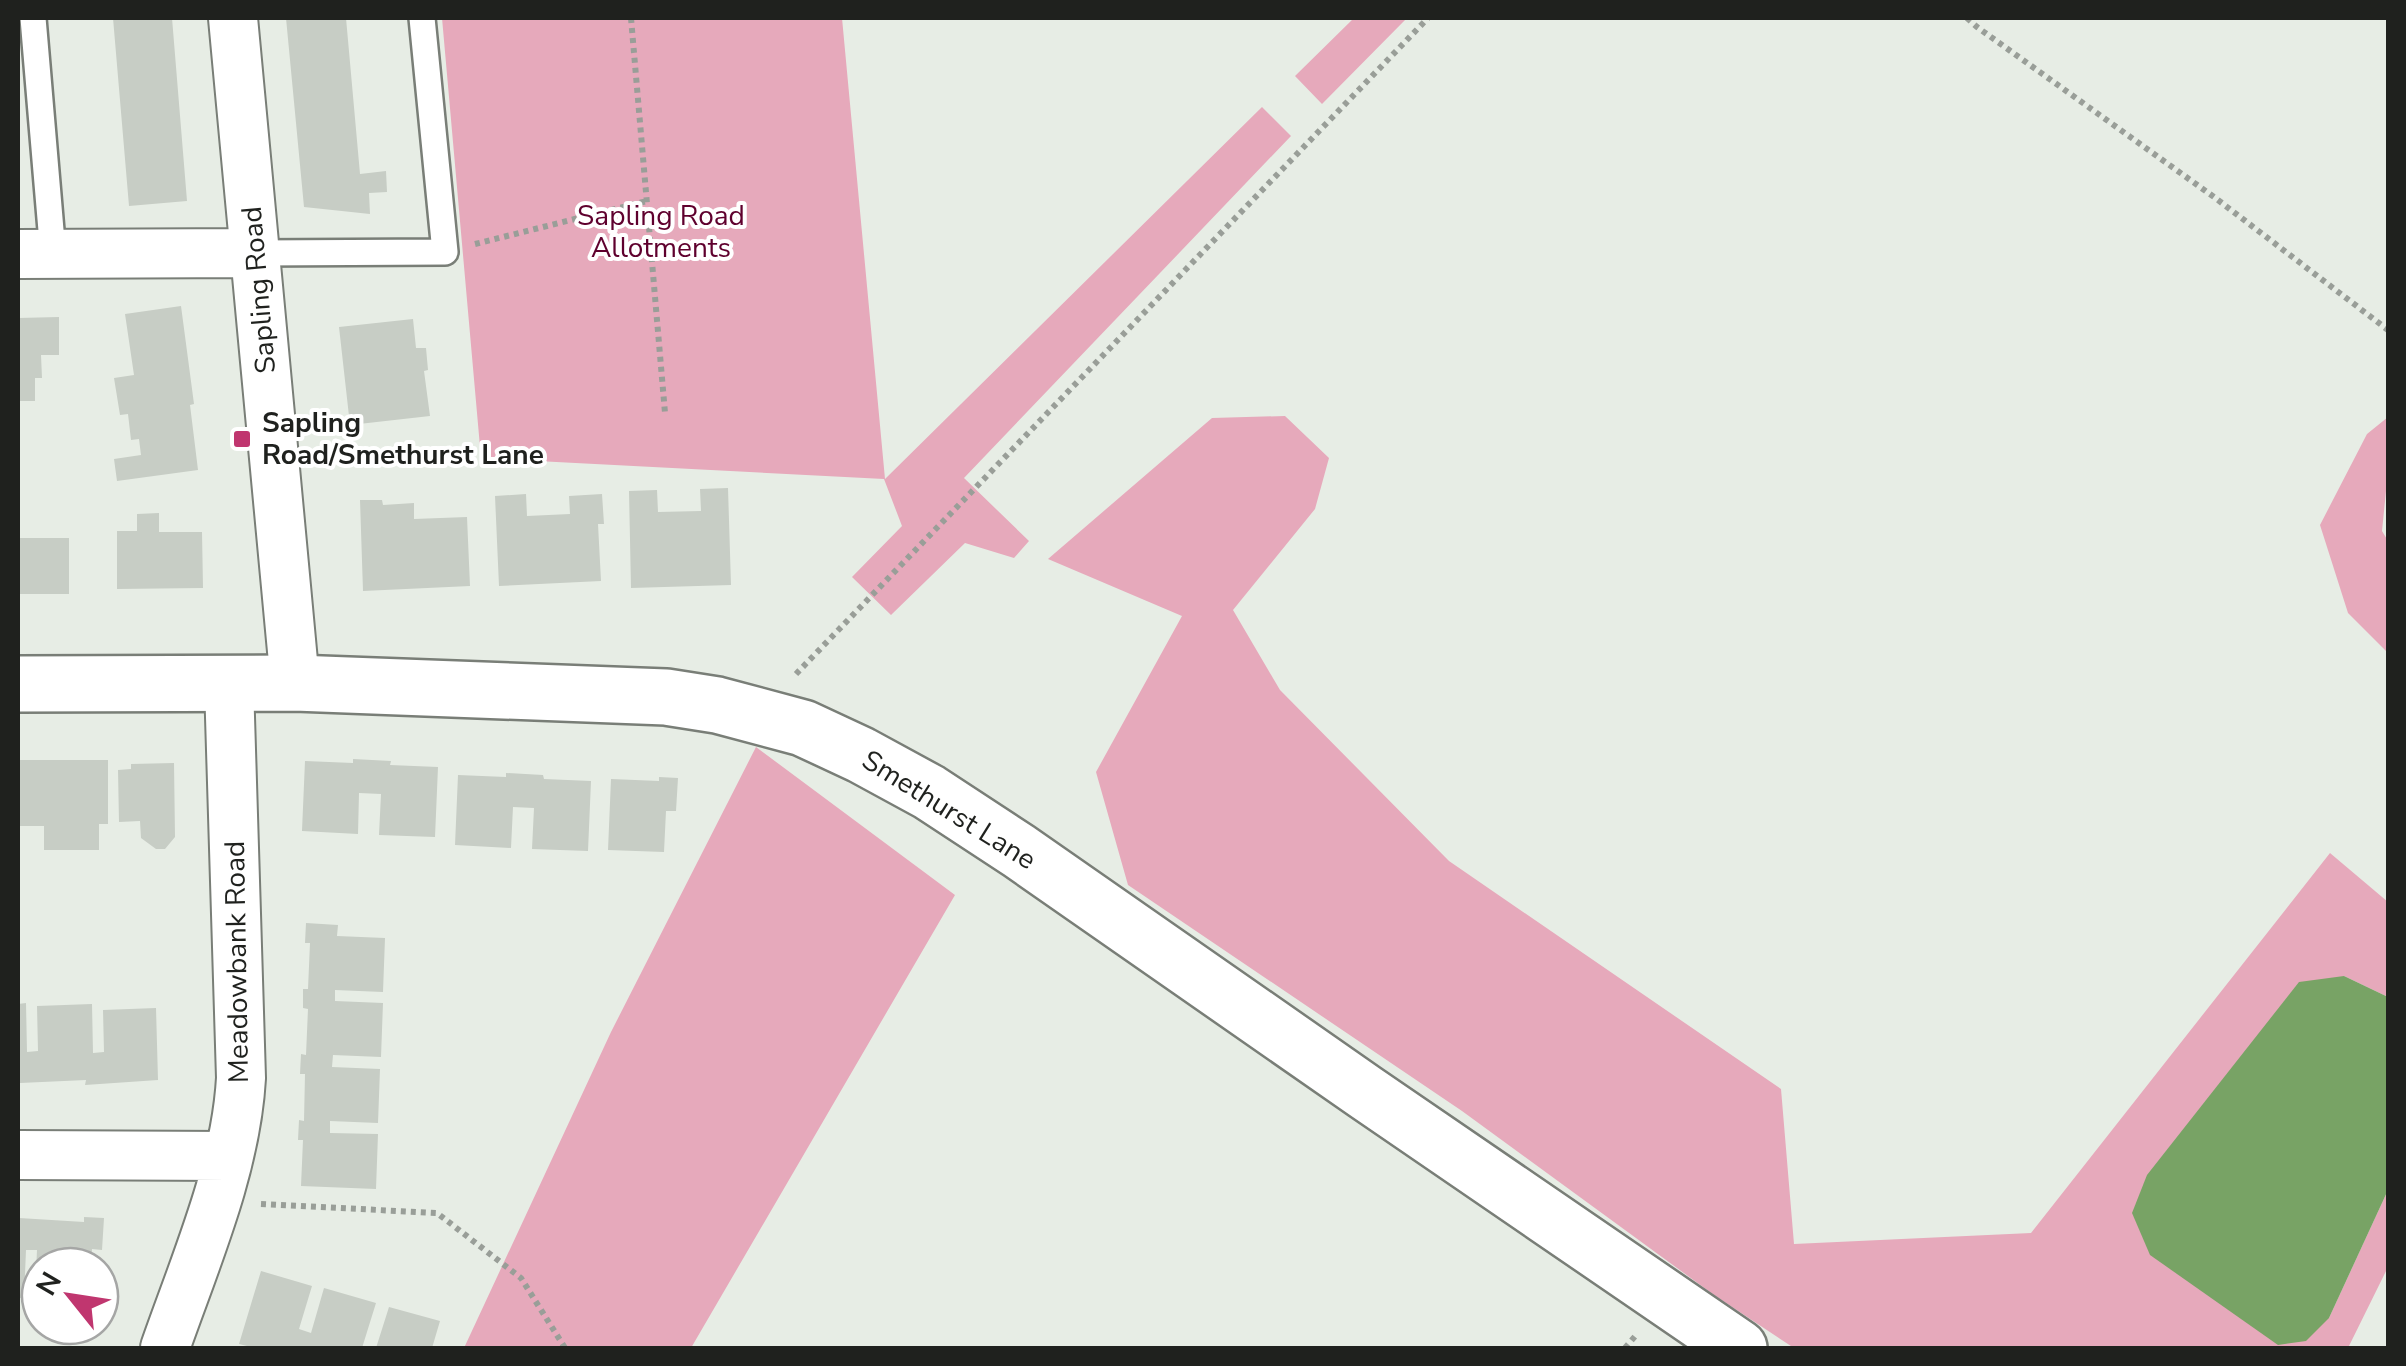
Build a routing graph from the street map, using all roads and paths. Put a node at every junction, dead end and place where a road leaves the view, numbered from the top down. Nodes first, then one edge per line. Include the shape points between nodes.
1 (33, 18) edge
2 (233, 18) edge
3 (422, 18) edge
4 (631, 18) edge
5 (1428, 18) edge
6 (1968, 18) edge
7 (647, 201) junction
8 (256, 252) junction
9 (445, 252) junction
10 (35, 254) edge
11 (2388, 330) edge
12 (665, 412) dead end
13 (295, 683) junction
14 (18, 684) edge
15 (229, 684) junction
16 (757, 715) junction
17 (18, 1155) edge
18 (229, 1156) junction
19 (215, 1202) junction
20 (165, 1348) edge
21 (565, 1348) edge
22 (1739, 1348) edge

1 - 10 lane
2 - 8 street, Sapling Road
3 - 9 lane
4 - 7 path
5 - 16 path
6 - 11 path
7 - 9 path
7 - 12 path
8 - 9 lane
8 - 10 street
8 - 13 street, Sapling Road
13 - 15 street, Smethurst Lane
13 - 16 street, Smethurst Lane via 666,697
14 - 15 street, Smethurst Lane
15 - 18 street, Meadowbank Road via 242,1078
16 - 22 street, Smethurst Lane via 804,728 929,792
17 - 18 street
18 - 19 street, Meadowbank Road
19 - 20 street, Meadowbank Road
19 - 21 path via 437,1213 521,1278

